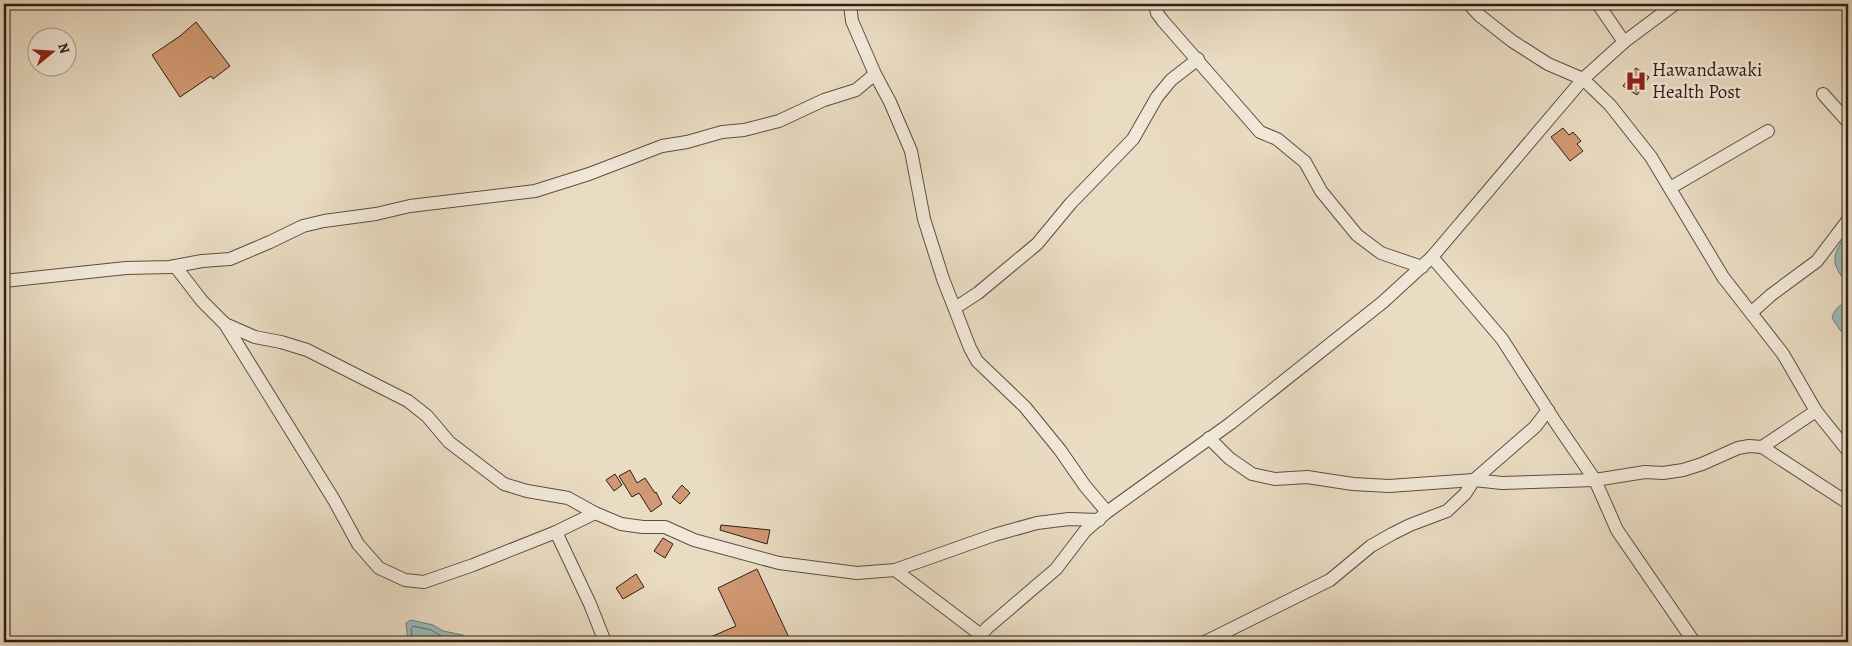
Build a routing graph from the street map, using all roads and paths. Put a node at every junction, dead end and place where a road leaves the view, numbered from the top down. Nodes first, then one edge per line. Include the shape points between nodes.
1 (850, 4) edge
2 (1155, 4) edge
3 (1469, 4) edge
4 (1598, 4) edge
5 (1674, 4) edge
6 (1624, 42) junction
7 (1198, 59) junction
8 (875, 74) junction
9 (1583, 79) junction
10 (1823, 94) dead end
11 (1848, 122) edge
12 (1768, 131) dead end
13 (1670, 188) junction
14 (1848, 220) edge
15 (1432, 257) junction
16 (175, 266) junction
17 (1422, 266) junction
18 (4, 280) edge
19 (955, 308) junction
20 (1752, 312) junction
21 (225, 324) junction
22 (1548, 410) junction
23 (1816, 411) junction
24 (1209, 438) junction
25 (1762, 447) junction
26 (1848, 451) edge
27 (1474, 480) junction
28 (1595, 480) junction
29 (1848, 503) edge
30 (595, 513) junction
31 (1103, 516) junction
32 (556, 532) junction
33 (895, 570) junction
34 (978, 639) edge
35 (605, 642) edge
36 (1205, 642) edge
37 (1694, 642) edge

1 - 8 street via 852,21
2 - 7 street via 1163,21
3 - 9 street via 1512,41 1548,64
4 - 6 street
5 - 6 street
6 - 9 street
7 - 17 street via 1260,132 1277,139 1305,162 1321,190 1357,235 1381,253
7 - 19 street via 1171,80 1157,97 1133,139 1076,197 1037,244
8 - 16 street via 856,90 824,100 779,121 662,146 535,191 410,206 324,221 303,226 230,259
8 - 19 street via 910,151 924,219
9 - 13 street via 1628,126
9 - 15 street
10 - 11 street
12 - 13 street
13 - 20 street via 1723,278
14 - 20 street via 1817,261
15 - 17 street
15 - 22 street via 1502,339
16 - 18 street
16 - 21 street
17 - 24 street via 1383,302
19 - 31 street via 977,361 1025,407 1060,450
20 - 23 street via 1783,354
21 - 30 street via 255,337 307,350 408,401 427,416 449,442 504,484 568,498
21 - 32 street via 358,544 379,568 405,580 424,582
22 - 27 street via 1535,426
22 - 28 street
23 - 25 street
23 - 26 street
24 - 27 street via 1252,474 1274,479 1307,477 1388,486
24 - 31 street
25 - 28 street via 1738,448 1683,470
25 - 29 street
27 - 28 street via 1502,483
27 - 36 street via 1447,511 1410,524 1371,546 1330,580
28 - 37 street via 1617,530
30 - 32 street
30 - 33 street via 620,524 665,527 694,540 779,563 857,573
31 - 33 street via 1037,523
31 - 34 street via 1085,531 1056,569
32 - 35 street
33 - 34 street

